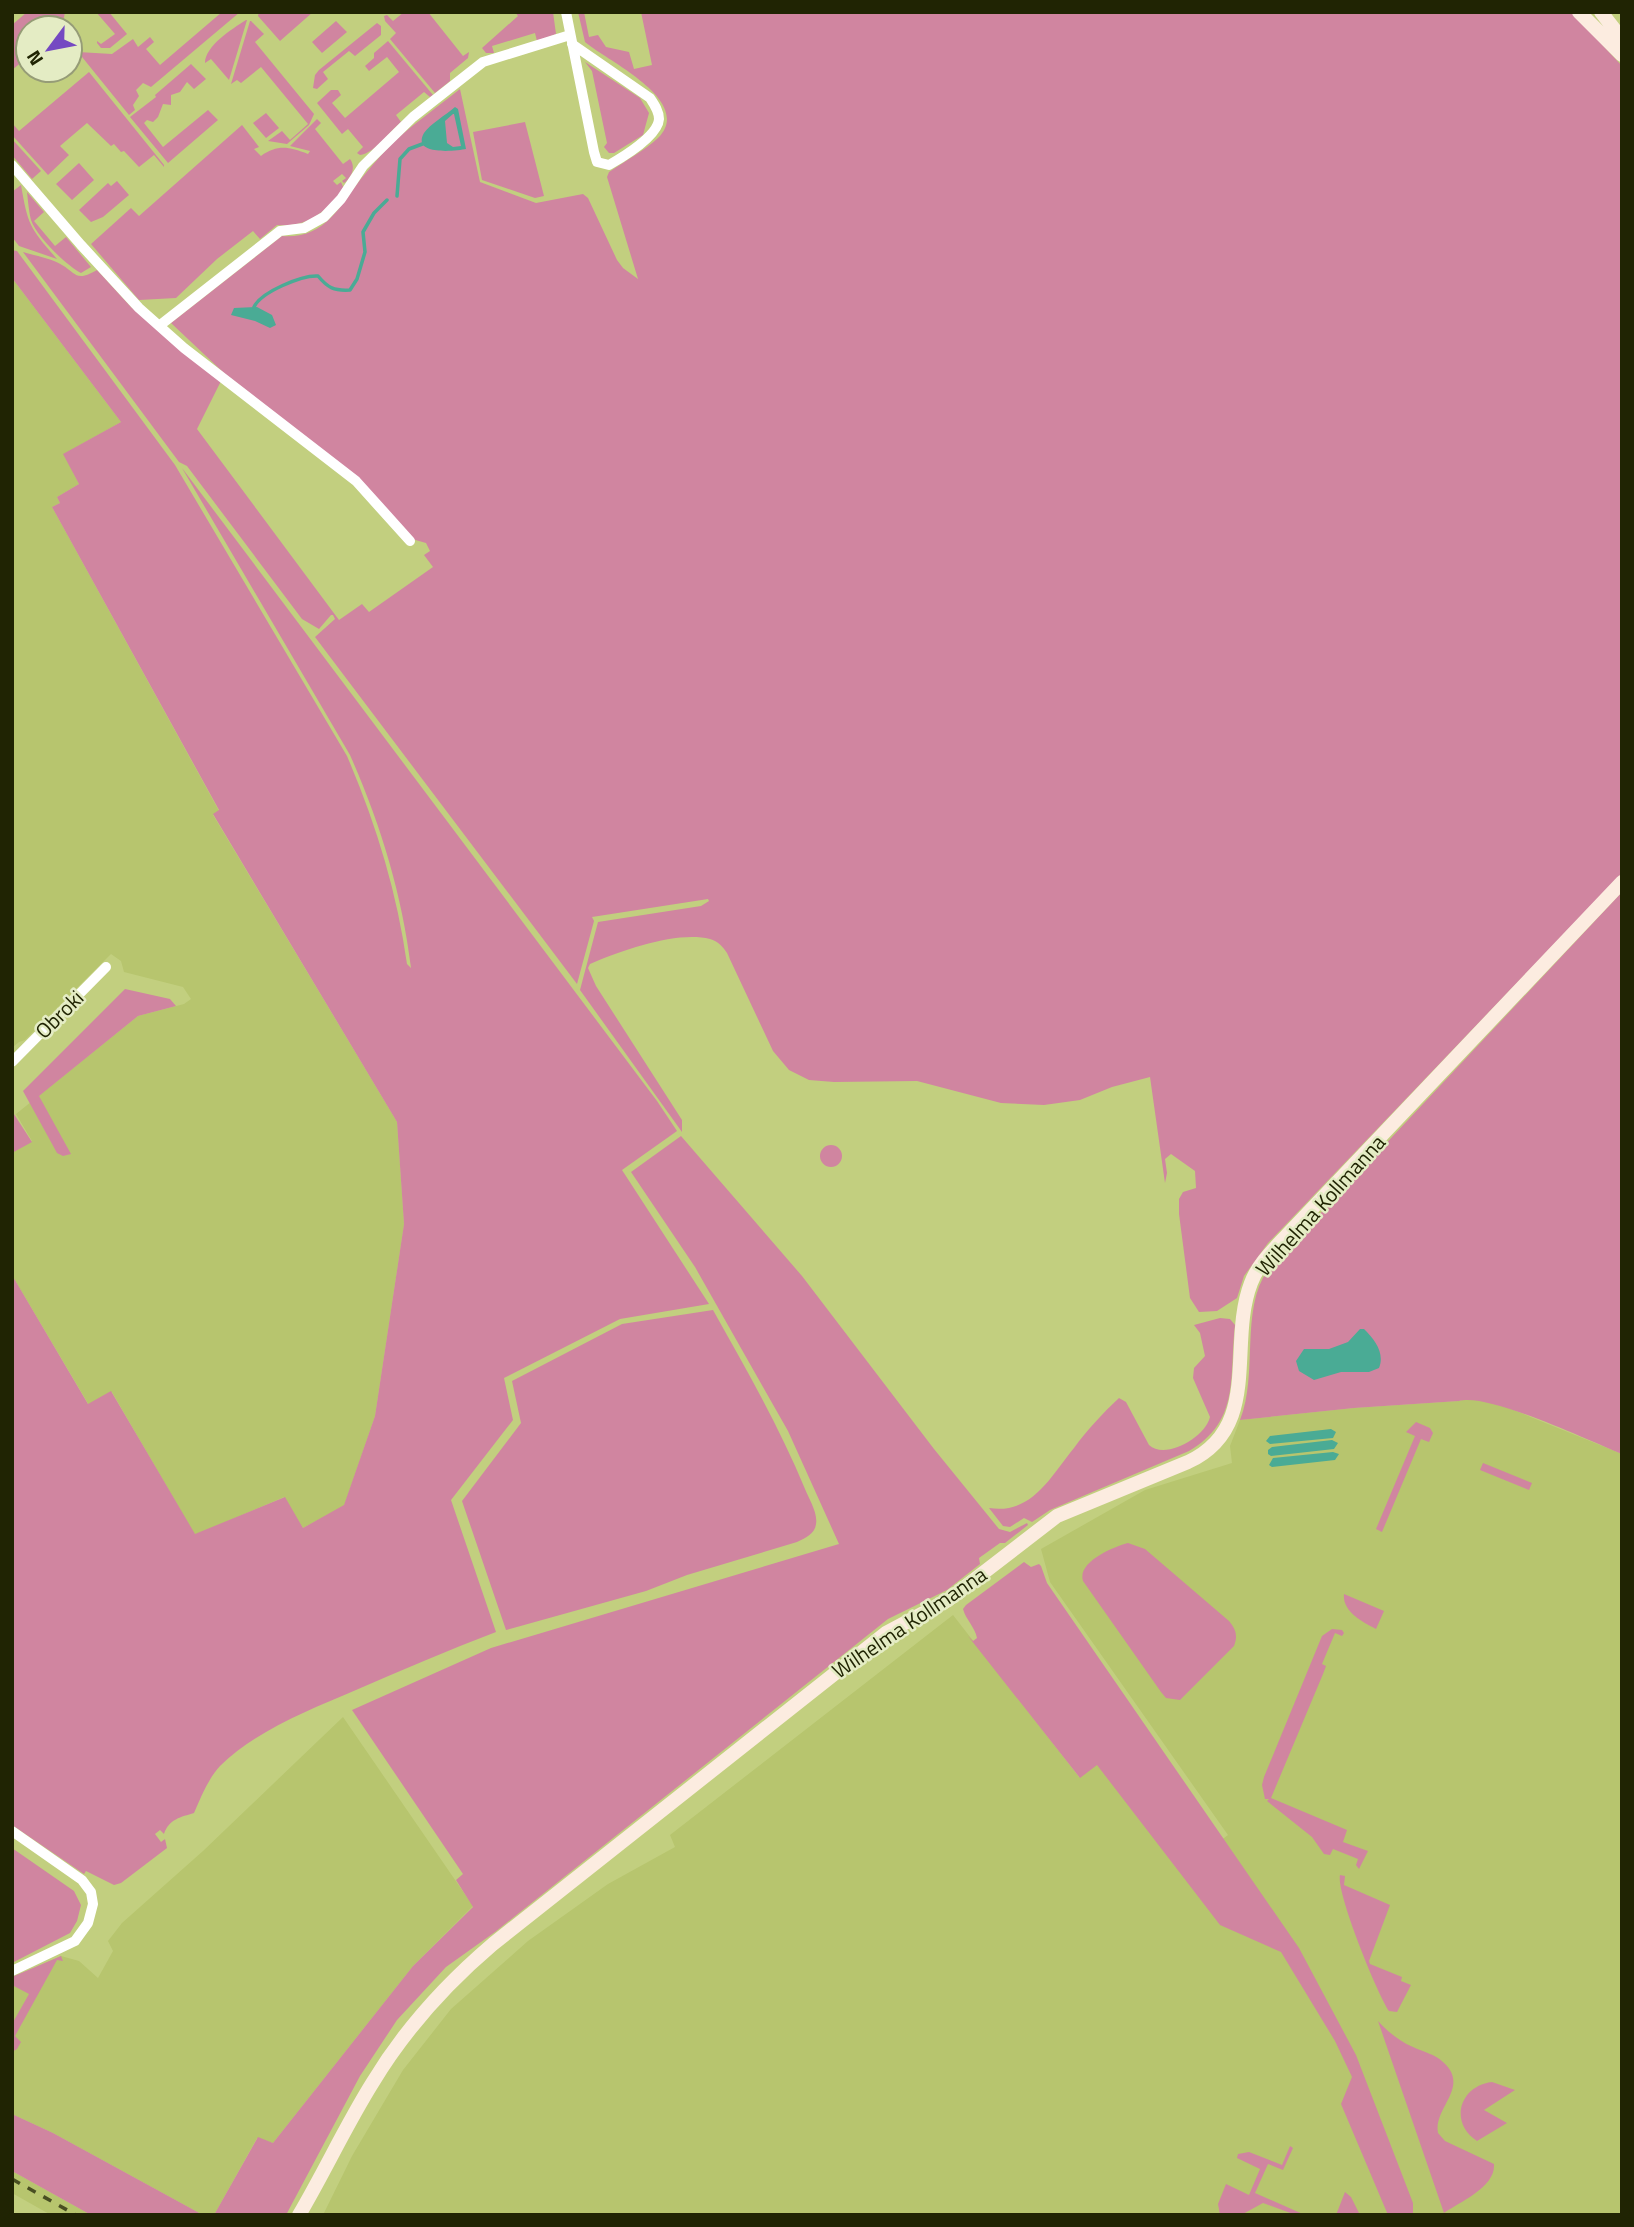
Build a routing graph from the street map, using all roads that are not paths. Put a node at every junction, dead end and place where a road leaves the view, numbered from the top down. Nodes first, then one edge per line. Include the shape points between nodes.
1 (566, 12) edge
2 (1579, 12) edge
3 (1601, 12) edge
4 (1622, 39) edge
5 (571, 40) junction
6 (1622, 55) edge
7 (12, 165) edge
8 (159, 326) junction
9 (410, 541) dead end
10 (1622, 882) edge
11 (106, 967) dead end
12 (12, 1062) edge
13 (12, 1831) edge
14 (12, 1971) edge
15 (299, 2215) edge

1 - 5 street
2 - 6 street
3 - 4 street
5 - 5 street via 597,162 609,165 656,129 657,109 650,98
5 - 8 street via 483,62 413,117 363,166 324,217 304,228 280,231
7 - 8 street via 80,245
8 - 9 street via 356,481
10 - 15 street, Wilhelma Kollmanna via 1258,1269 1244,1309 1237,1399 1228,1426 1215,1444 1192,1460 1057,1516 948,1600 896,1626 522,1920 452,1980 416,2021 378,2074
11 - 12 street, Obroki
13 - 14 street via 82,1880 91,1892 93,1908 80,1936

